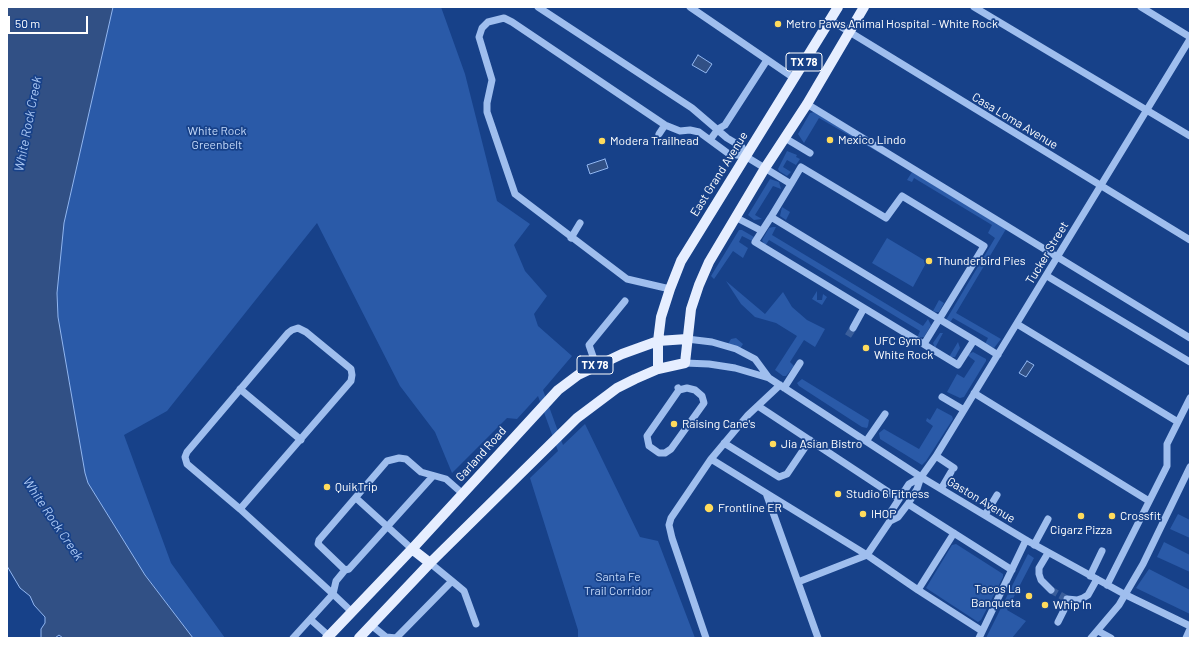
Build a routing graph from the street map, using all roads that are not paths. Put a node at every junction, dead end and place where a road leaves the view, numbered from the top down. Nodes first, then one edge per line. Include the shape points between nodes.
1 (538, 7) edge
2 (690, 7) edge
3 (838, 7) edge
4 (864, 7) edge
5 (974, 7) edge
6 (1141, 7) edge
7 (830, 20) junction
8 (849, 32) junction
9 (1190, 38) edge
10 (767, 60) junction
11 (794, 78) junction
12 (808, 104) junction
13 (1147, 111) junction
14 (665, 125) junction
15 (718, 129) junction
16 (659, 134) dead end
17 (1190, 136) edge
18 (785, 138) junction
19 (710, 140) junction
20 (810, 153) dead end
21 (745, 156) junction
22 (765, 168) junction
23 (791, 184) junction
24 (1101, 186) junction
25 (735, 217) junction
26 (771, 217) junction
27 (580, 224) dead end
28 (762, 231) junction
29 (571, 238) junction
30 (1190, 240) edge
31 (1058, 258) junction
32 (1047, 276) junction
33 (670, 289) junction
34 (625, 301) dead end
35 (864, 308) junction
36 (939, 319) junction
37 (1017, 324) junction
38 (853, 328) tunnel mouth
39 (1190, 338) edge
40 (687, 339) junction
41 (974, 340) junction
42 (658, 341) junction
43 (924, 344) junction
44 (998, 355) junction
45 (1190, 362) edge
46 (685, 363) junction
47 (800, 363) dead end
48 (596, 365) junction
49 (658, 369) junction
50 (769, 378) junction
51 (782, 386) junction
52 (240, 389) junction
53 (679, 389) joint
54 (974, 393) junction
55 (942, 397) dead end
56 (1190, 398) edge
57 (758, 406) junction
58 (964, 410) junction
59 (885, 414) dead end
60 (1178, 422) junction
61 (301, 440) junction
62 (810, 440) junction
63 (867, 440) junction
64 (724, 443) junction
65 (936, 456) junction
66 (711, 458) junction
67 (1190, 467) edge
68 (433, 476) junction
69 (921, 477) junction
70 (941, 489) junction
71 (766, 493) junction
72 (463, 494) junction
73 (997, 495) dead end
74 (356, 498) junction
75 (899, 499) junction
76 (1149, 501) junction
77 (908, 504) junction
78 (240, 509) junction
79 (985, 515) junction
80 (1048, 519) dead end
81 (890, 521) junction
82 (387, 526) junction
83 (954, 533) junction
84 (1026, 540) junction
85 (1034, 545) junction
86 (412, 550) junction
87 (1102, 551) dead end
88 (1048, 553) junction
89 (867, 555) junction
90 (430, 563) junction
91 (344, 570) junction
92 (1012, 570) junction
93 (1093, 577) junction
94 (452, 581) junction
95 (798, 582) junction
96 (1107, 584) junction
97 (918, 590) junction
98 (1051, 590) tunnel mouth
99 (333, 594) junction
100 (1124, 594) junction
101 (352, 612) junction
102 (311, 620) junction
103 (1058, 622) dead end
104 (476, 624) dead end
105 (371, 625) junction
106 (1190, 626) edge
107 (1190, 629) edge
108 (982, 631) junction
109 (1098, 631) junction
110 (328, 637) edge
111 (385, 637) edge
112 (294, 638) edge
113 (359, 638) edge
114 (397, 638) edge
115 (706, 638) edge
116 (818, 638) edge
117 (979, 638) edge
118 (1091, 638) edge
119 (1111, 638) edge
120 (1186, 638) edge

1 - 15 street via 692,108
2 - 10 street
3 - 7 main road, East Grand Avenue / TX 78
4 - 8 main road, TX 78
5 - 13 street
6 - 9 street
7 - 8 street, Casa Loma Avenue
7 - 11 main road, East Grand Avenue / TX 78
8 - 12 main road, TX 78
8 - 24 street, Casa Loma Avenue
9 - 13 street, Tucker Street
10 - 11 street
10 - 15 street via 725,125
11 - 21 main road, East Grand Avenue / TX 78
12 - 18 main road, TX 78
12 - 31 street
13 - 17 street
13 - 24 street, Tucker Street
14 - 16 street
14 - 19 street via 680,131 699,132
14 - 29 street via 512,22 496,18 482,28 479,37 492,80 487,112 512,187 523,201
15 - 19 street
15 - 21 street via 742,147
18 - 20 street
18 - 22 main road, TX 78
19 - 21 street via 730,154
21 - 22 street
21 - 33 main road, East Grand Avenue / TX 78 via 686,252
22 - 23 street
22 - 25 main road, TX 78
23 - 26 street
23 - 36 street via 801,167 886,218 902,196 984,246
24 - 30 street, Casa Loma Avenue
24 - 31 street, Tucker Street
25 - 28 street
25 - 40 main road, TX 78 via 698,285 691,309
26 - 28 street
26 - 36 street
27 - 29 street
28 - 35 street via 755,242
29 - 33 street via 626,279
31 - 32 street, Tucker Street
31 - 39 street
32 - 37 street, Tucker Street
32 - 45 street
33 - 42 main road, East Grand Avenue / TX 78
34 - 48 street via 589,345
35 - 38 street
35 - 43 street
36 - 41 street
36 - 43 street
37 - 44 street, Tucker Street
37 - 60 street
40 - 42 main road, Garland Road / TX 78
40 - 46 main road, TX 78
40 - 50 street, Gaston Avenue via 712,342 736,349 755,359
41 - 43 street via 958,365
41 - 44 street
42 - 48 main road, Garland Road / TX 78
42 - 49 main road, East Grand Avenue / TX 78
44 - 54 street, Tucker Street
46 - 49 main road, TX 78
46 - 50 street, Gaston Avenue via 735,368
47 - 51 street
48 - 72 main road, Garland Road / TX 78 via 558,390
49 - 90 main road, TX 78 via 617,388 577,418
50 - 51 street, Gaston Avenue
51 - 57 street
51 - 63 street, Gaston Avenue
52 - 61 street
52 - 61 street via 295,328 306,332 351,369 352,381
52 - 78 street via 185,457 187,464
53 - 53 street via 647,436 649,446 659,453 671,449 704,403 702,396 695,390
54 - 58 street, Tucker Street
54 - 76 street
55 - 58 street
56 - 60 street
57 - 62 street
57 - 64 street
58 - 65 street, Tucker Street
59 - 63 street
60 - 76 street via 1167,444 1167,466
61 - 78 street
62 - 64 street via 787,474 779,477
62 - 75 street
63 - 69 street, Gaston Avenue
64 - 66 street
65 - 69 street, Tucker Street
65 - 70 street via 953,470
66 - 71 street
66 - 115 street via 674,511 669,525
67 - 100 street via 1143,564
68 - 72 street via 446,479
68 - 74 street via 421,472 406,459 393,459 387,461
68 - 82 street
69 - 70 street, Gaston Avenue
69 - 75 street via 909,484
69 - 77 street
70 - 79 street, Gaston Avenue
71 - 89 street
71 - 95 street
72 - 86 main road, Garland Road / TX 78
73 - 79 street
74 - 82 street
74 - 91 street via 318,544
75 - 81 street via 890,513
76 - 96 street
77 - 81 street via 898,517
77 - 83 street
78 - 99 street
79 - 84 street, Gaston Avenue
80 - 85 street
81 - 89 street
82 - 86 street
82 - 91 street via 349,569
83 - 92 street
83 - 97 street
84 - 85 street, Gaston Avenue
84 - 92 street
85 - 88 street, Gaston Avenue
86 - 90 main road
86 - 101 main road, Garland Road / TX 78
87 - 93 street
88 - 93 street, Gaston Avenue
88 - 98 street via 1039,568 1039,574
89 - 95 street
89 - 97 street
90 - 94 street
90 - 105 main road, TX 78
91 - 99 street via 336,580
92 - 108 street
93 - 96 street, Gaston Avenue
93 - 103 street via 1088,595 1077,600 1068,599
94 - 104 street via 464,591
94 - 114 street
95 - 116 street
96 - 100 street, Gaston Avenue
97 - 108 street
99 - 101 street
99 - 102 street
100 - 106 street, Gaston Avenue
100 - 109 street via 1112,615
101 - 110 main road, Garland Road / TX 78
102 - 110 street
102 - 112 street
105 - 111 street
105 - 113 main road, TX 78
107 - 120 street
108 - 117 street
109 - 118 street
109 - 119 street
111 - 114 street

